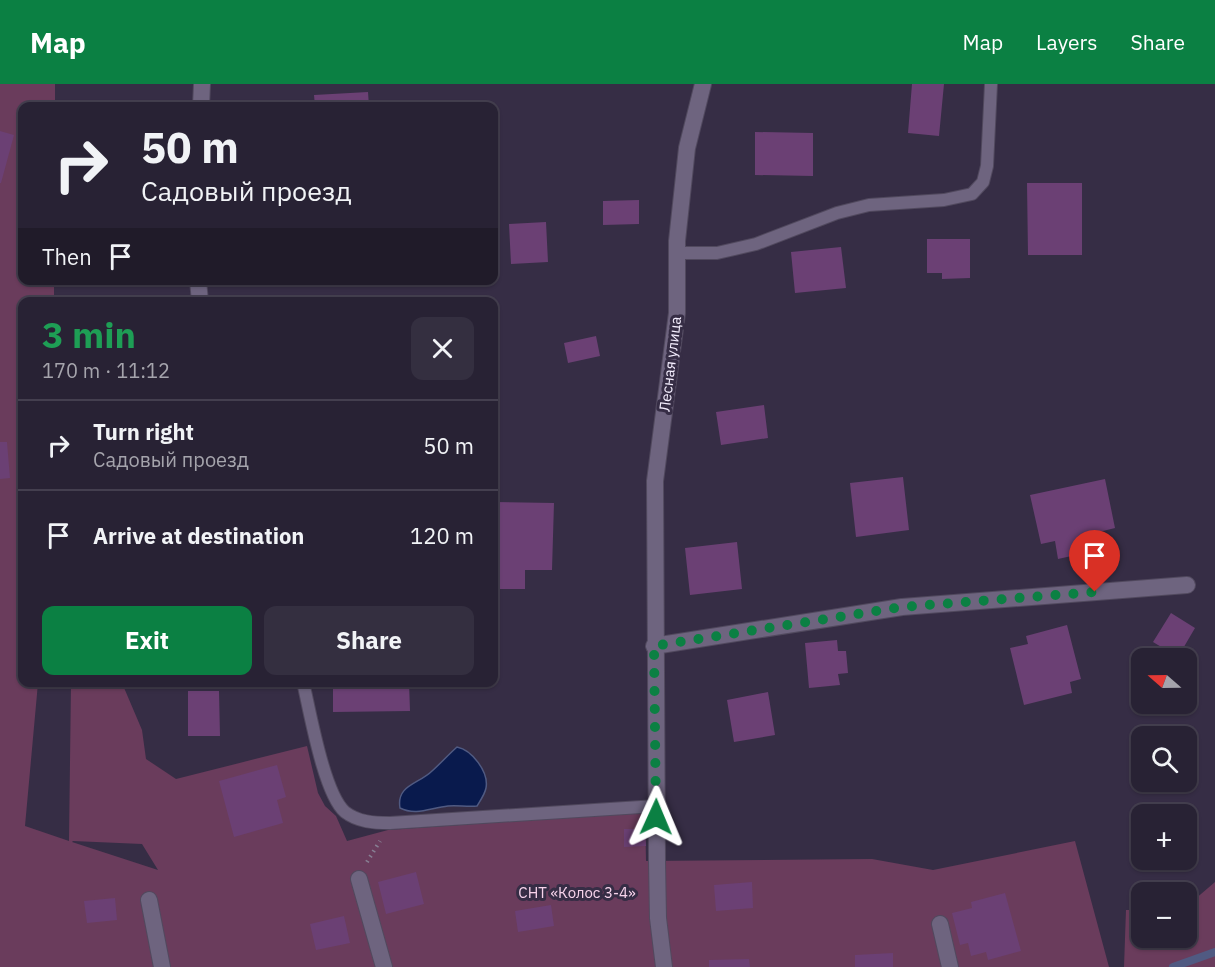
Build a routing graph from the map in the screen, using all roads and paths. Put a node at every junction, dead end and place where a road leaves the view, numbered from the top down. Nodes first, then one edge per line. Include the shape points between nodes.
1 (202, 84) edge
2 (703, 84) edge
3 (991, 84) edge
4 (201, 102) edge
5 (678, 253) junction
6 (1187, 585) dead end
7 (654, 646) junction
8 (304, 687) edge
9 (657, 806) junction
10 (376, 823) junction
11 (359, 879) joint
12 (149, 900) dead end
13 (940, 924) dead end
14 (162, 967) edge
15 (384, 967) edge
16 (664, 967) edge
17 (950, 967) edge

1 - 4 street
2 - 5 street, Лесная улица via 687,148
3 - 5 lane via 987,166 983,182 972,194 869,205 828,215 756,244 717,253
5 - 7 street, Лесная улица via 678,313 655,481
6 - 7 street via 902,607
7 - 9 street, Лесная улица
8 - 10 lane via 328,784 337,802 353,817
9 - 10 lane
9 - 16 street, Лесная улица via 658,918
10 - 11 path via 380,840
11 - 15 street
12 - 14 street
13 - 17 street

